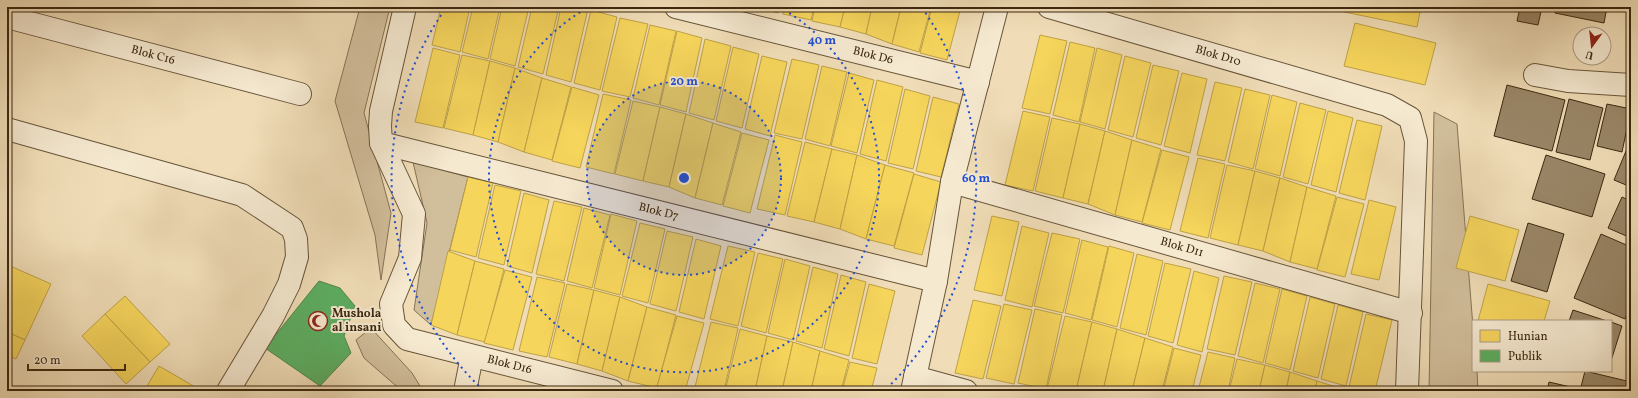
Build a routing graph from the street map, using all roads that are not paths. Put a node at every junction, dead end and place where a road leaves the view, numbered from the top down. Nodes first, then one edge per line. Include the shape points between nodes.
1 (405, 7) edge
2 (676, 7) edge
3 (997, 7) edge
4 (1049, 7) edge
5 (7, 17) edge
6 (1534, 75) dead end
7 (978, 82) junction
8 (1631, 86) edge
9 (300, 94) dead end
10 (7, 129) edge
11 (381, 143) junction
12 (952, 182) junction
13 (936, 281) junction
14 (1411, 313) junction
15 (472, 356) junction
16 (914, 384) edge
17 (228, 391) edge
18 (465, 391) edge
19 (612, 391) edge
20 (966, 391) edge
21 (1407, 391) edge

1 - 11 street via 382,111
2 - 7 street, Blok D6
3 - 7 street
4 - 14 street, Blok D10 via 1387,105 1410,118 1416,141
5 - 9 street, Blok C16
6 - 8 street via 1568,81
7 - 12 street
10 - 17 street via 242,195 292,228 296,239 297,257 289,284
11 - 13 street, Blok D7
11 - 15 street, Blok D16 via 414,214 410,258 391,304 394,325 407,339
12 - 13 street
12 - 14 street, Blok D11
13 - 16 street
14 - 21 street, Blok D10
15 - 18 street
15 - 19 street, Blok D16
16 - 20 street

